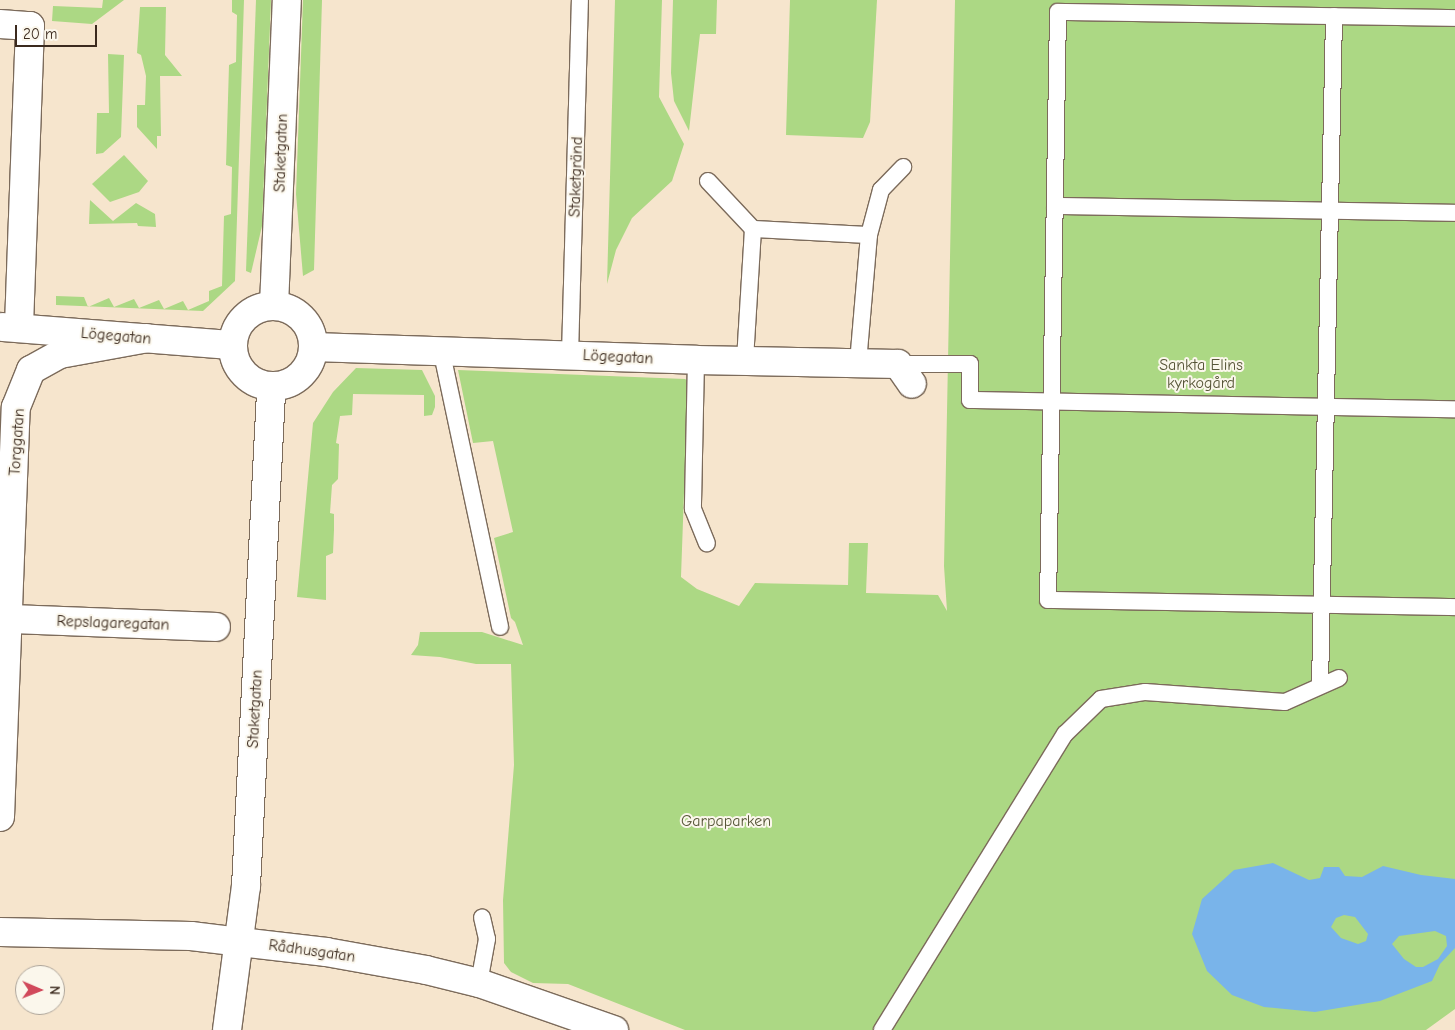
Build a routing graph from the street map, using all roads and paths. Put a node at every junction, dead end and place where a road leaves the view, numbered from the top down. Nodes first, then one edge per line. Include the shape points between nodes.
1 (287, 0) edge
2 (580, 0) edge
3 (1334, 16) junction
4 (1455, 18) edge
5 (0, 24) edge
6 (903, 167) dead end
7 (708, 181) dead end
8 (1055, 206) junction
9 (1330, 211) junction
10 (1455, 213) edge
11 (753, 229) junction
12 (869, 235) junction
13 (274, 306) junction
14 (9, 328) edge
15 (147, 338) junction
16 (232, 345) junction
17 (313, 346) junction
18 (441, 349) junction
19 (570, 355) junction
20 (696, 360) junction
21 (745, 361) junction
22 (858, 363) junction
23 (905, 374) joint
24 (271, 387) junction
25 (1052, 401) junction
26 (1327, 406) junction
27 (1455, 409) edge
28 (707, 543) dead end
29 (1324, 605) junction
30 (1455, 607) edge
31 (10, 619) junction
32 (216, 627) dead end
33 (500, 627) dead end
34 (1339, 678) dead end
35 (1320, 684) junction
36 (0, 817) edge
37 (482, 918) dead end
38 (0, 932) edge
39 (240, 942) junction
40 (479, 983) junction
41 (227, 1030) edge
42 (614, 1030) edge
43 (882, 1030) edge

1 - 13 street, Staketgatan
2 - 19 lane, Staketgränd
3 - 4 lane
3 - 8 lane via 1058,12
3 - 9 lane
5 - 14 street via 30,26
6 - 12 lane via 881,190
7 - 11 lane
8 - 9 lane
8 - 25 lane
9 - 10 lane
9 - 26 lane
11 - 12 lane
11 - 21 lane
12 - 22 lane
13 - 16 street via 250,313 238,327
13 - 17 street via 298,314 308,329
14 - 15 street, Lögegatan
15 - 16 street, Lögegatan
15 - 31 street, Torggatan via 60,354 31,370 16,407
16 - 24 street via 243,374
17 - 18 street, Lögegatan
17 - 24 street via 309,362 300,376 286,384
18 - 19 street, Lögegatan
18 - 33 lane
19 - 20 street, Lögegatan
20 - 21 street, Lögegatan
20 - 28 lane via 693,509
21 - 22 street, Lögegatan
22 - 23 street, Lögegatan
23 - 25 lane via 970,364 970,400
24 - 39 street, Staketgatan via 247,866
25 - 26 lane
25 - 29 lane via 1048,600
26 - 27 lane
26 - 29 lane
29 - 30 lane
29 - 35 lane
31 - 32 street, Repslagaregatan
31 - 36 street, Torggatan
34 - 35 lane
35 - 43 lane via 1285,702 1145,692 1101,699 1065,734
37 - 40 lane via 487,939
38 - 39 street, Rådhusgatan via 191,936
39 - 40 street, Rådhusgatan via 326,952
39 - 41 street, Staketgatan
40 - 42 street, Rådhusgatan

